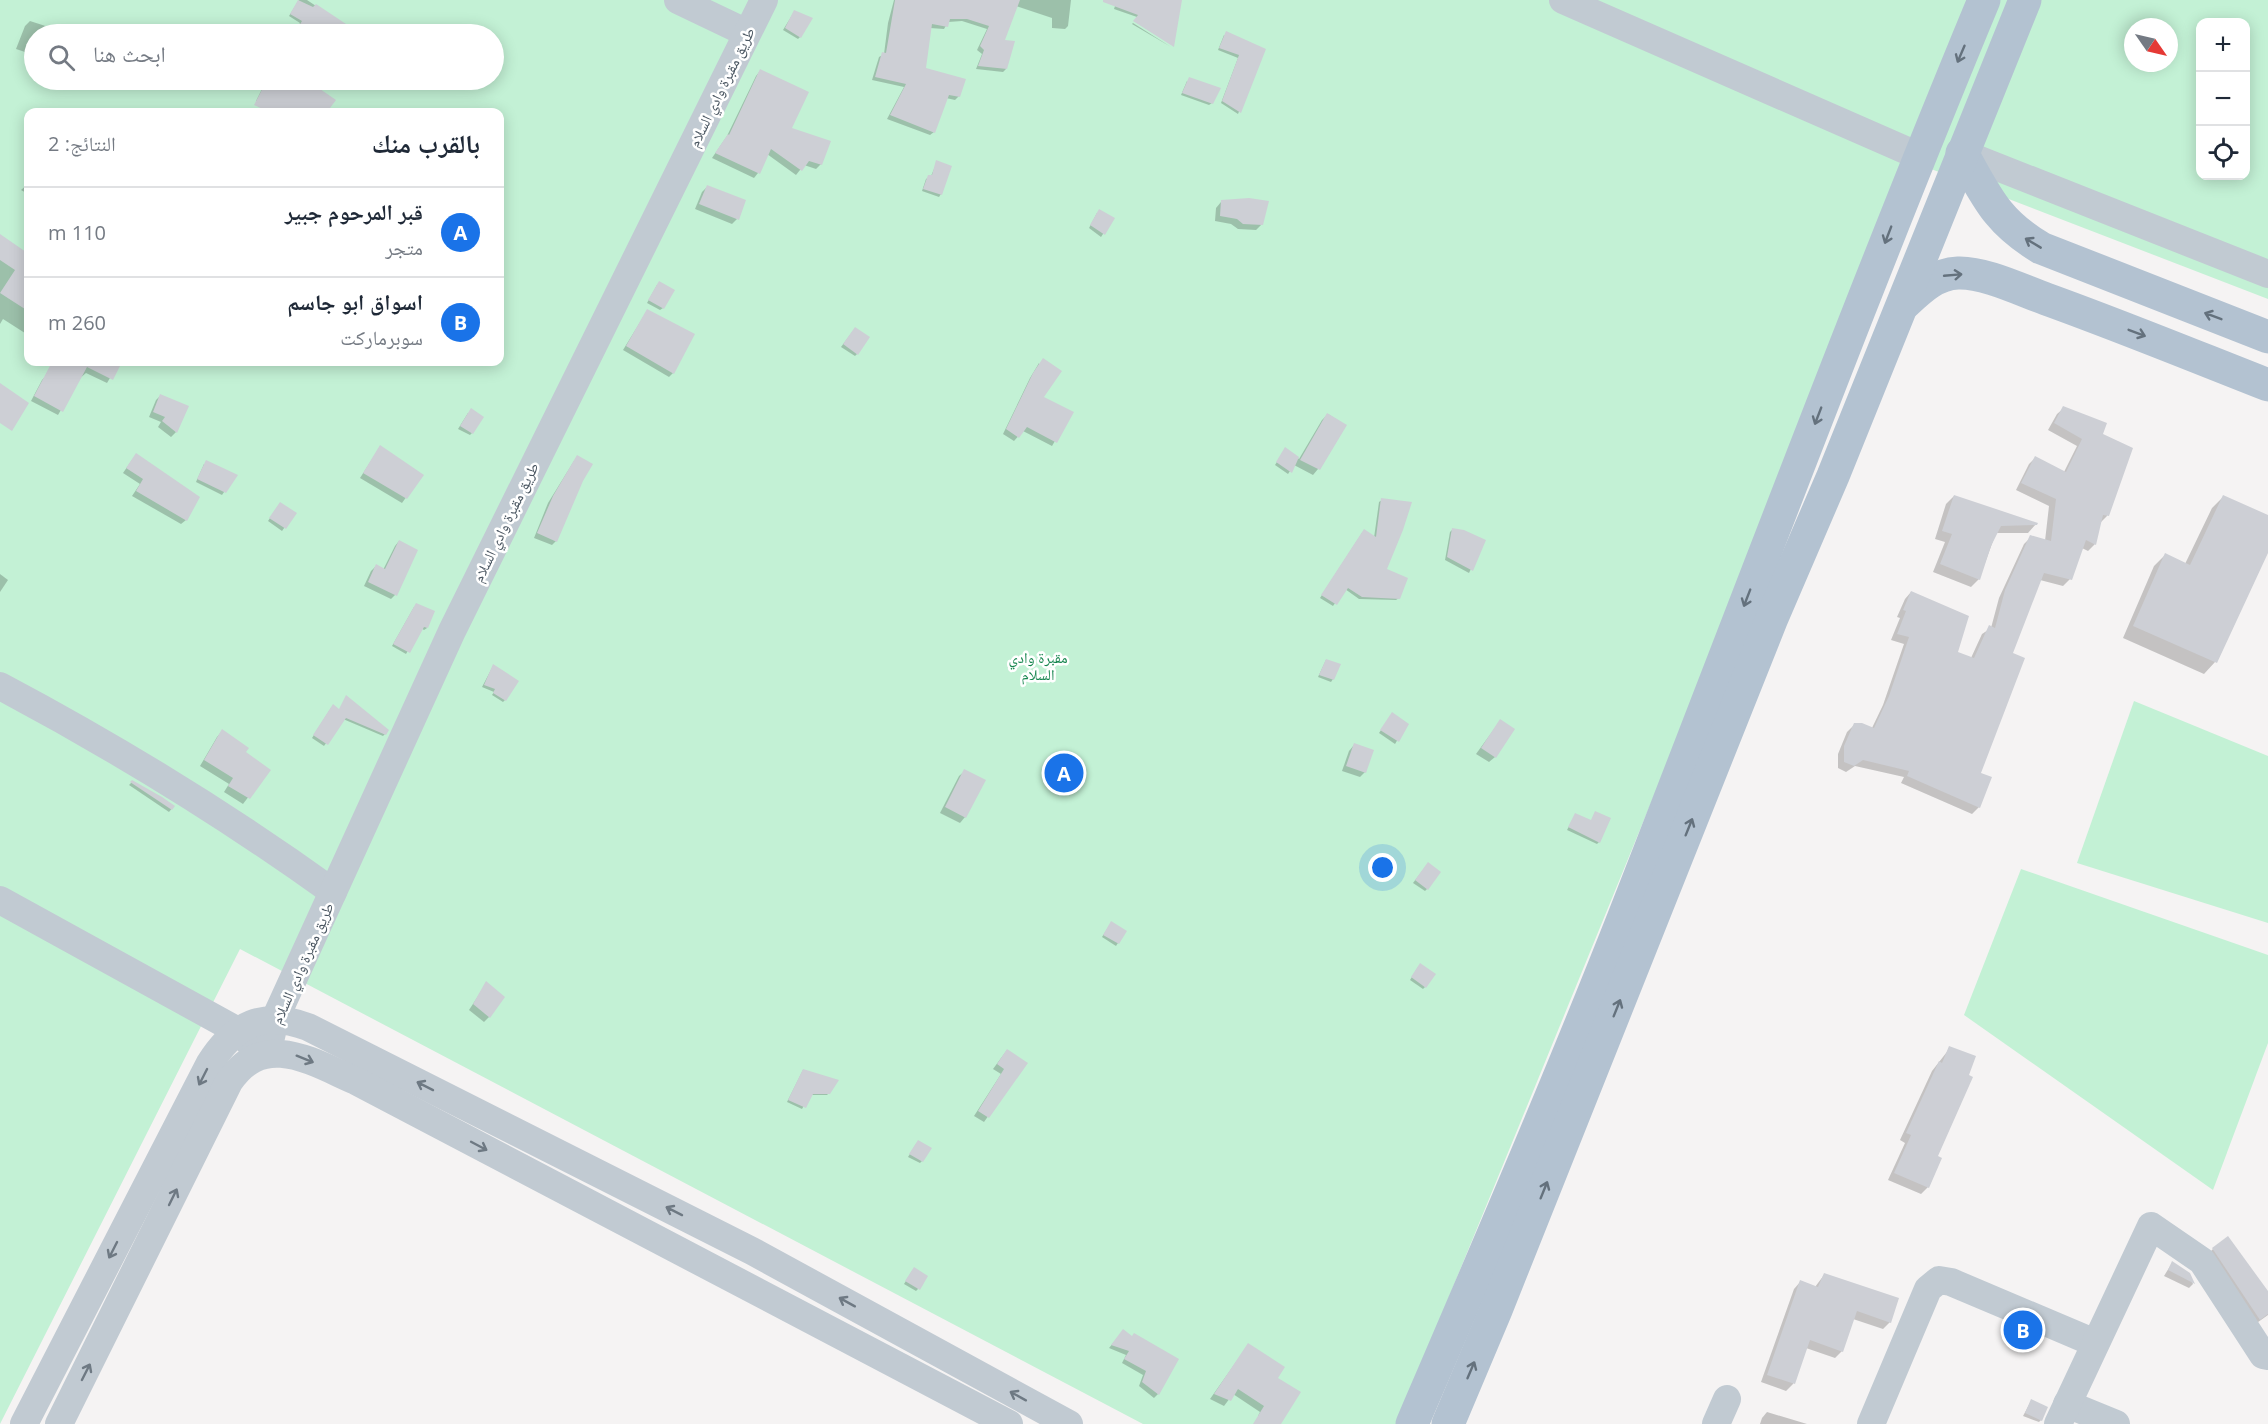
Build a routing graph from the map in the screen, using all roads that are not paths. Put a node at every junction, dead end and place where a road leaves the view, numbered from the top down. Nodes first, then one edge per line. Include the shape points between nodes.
1 (678, 0) edge
2 (764, 0) edge
3 (1563, 0) edge
4 (1984, 0) edge
5 (2025, 0) edge
6 (747, 33) junction
7 (1962, 153) junction
8 (1919, 156) junction
9 (2268, 274) edge
10 (1904, 304) junction
11 (2268, 337) edge
12 (2268, 385) edge
13 (0, 686) edge
14 (333, 892) junction
15 (0, 900) edge
16 (275, 1019) junction
17 (238, 1031) junction
18 (265, 1054) junction
19 (752, 1251) junction
20 (791, 1272) junction
21 (736, 1280) junction
22 (775, 1300) junction
23 (2095, 1343) junction
24 (2268, 1356) edge
25 (2063, 1414) edge
26 (24, 1424) edge
27 (59, 1424) edge
28 (1009, 1424) edge
29 (1069, 1424) edge
30 (1412, 1424) edge
31 (1448, 1424) edge
32 (1871, 1424) edge
33 (2116, 1424) edge

1 - 6 street
2 - 6 street, طريق مقبرة وادي السلام
3 - 8 street
4 -> 8 main road
5 - 7 main road
6 - 14 street, طريق مقبرة وادي السلام via 457,621
7 - 9 street
7 - 10 main road
11 -> 7 main road via 2032,243 2008,226 1994,209
8 -> 30 main road via 1623,919
10 -> 12 main road via 1941,276 1960,273 1982,277 2079,310
31 -> 10 main road via 1772,618
13 - 14 street via 160,775
14 - 16 street, طريق مقبرة وادي السلام
15 - 17 street
16 - 17 street
16 - 18 street, طريق مقبرة وادي السلام
19 -> 16 street via 308,1027
17 - 18 street
17 -> 26 street via 222,1045 210,1064
18 -> 21 street via 298,1056 356,1081
27 -> 18 street via 229,1082 238,1069
19 - 20 street
19 - 21 street via 748,1272
20 - 22 street via 779,1279
29 -> 20 street
21 - 22 street
22 - 28 street
23 - 24 street via 2151,1226 2202,1262 2263,1355
23 - 25 street
23 - 32 street via 1939,1280 1928,1288
25 - 33 street

